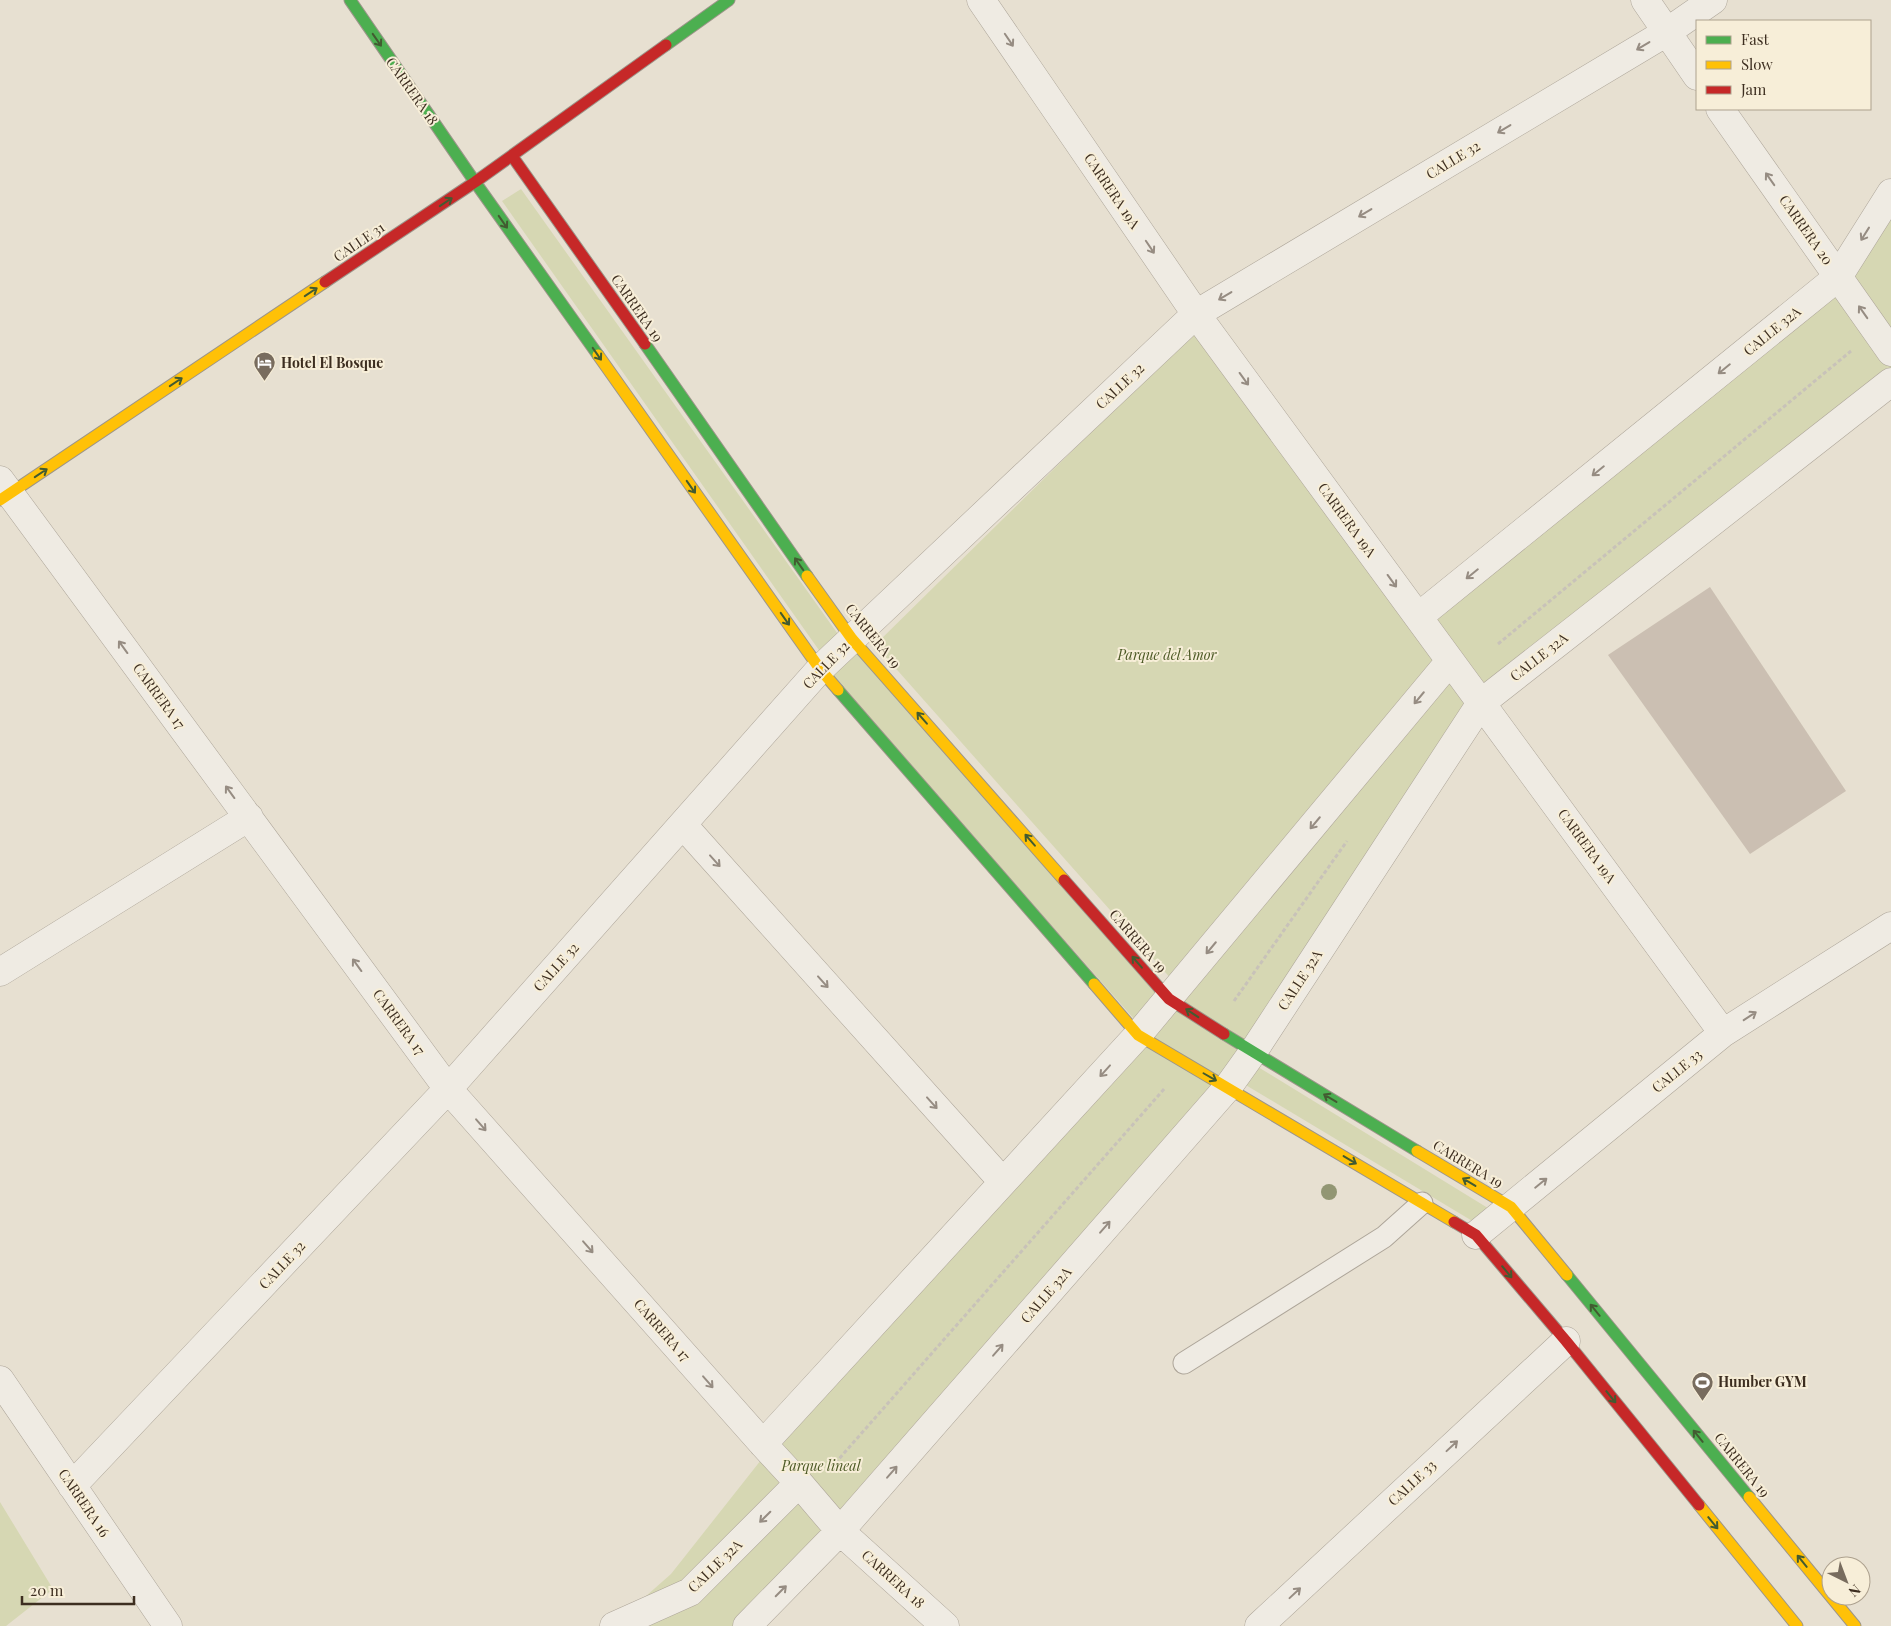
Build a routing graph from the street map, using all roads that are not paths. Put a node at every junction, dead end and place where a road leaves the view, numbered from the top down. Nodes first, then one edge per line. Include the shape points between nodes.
1 (350, 0) edge
2 (729, 0) edge
3 (981, 0) edge
4 (1644, 0) edge
5 (1714, 0) edge
6 (1666, 32) junction
7 (1696, 75) edge
8 (1721, 110) edge
9 (512, 156) junction
10 (475, 182) junction
11 (1891, 193) edge
12 (1838, 277) junction
13 (1196, 314) junction
14 (1891, 352) edge
15 (1891, 382) edge
16 (3, 491) edge
17 (1418, 617) junction
18 (852, 638) junction
19 (820, 669) junction
20 (1456, 669) junction
21 (1481, 703) junction
22 (248, 817) junction
23 (682, 824) junction
24 (1891, 926) edge
25 (0, 972) edge
26 (1169, 999) junction
27 (1724, 1033) junction
28 (1138, 1035) junction
29 (1253, 1052) junction
30 (1228, 1087) junction
31 (448, 1089) junction
32 (1003, 1182) junction
33 (1422, 1203) junction
34 (1511, 1207) junction
35 (1476, 1235) junction
36 (1566, 1341) junction
37 (1184, 1363) dead end
38 (0, 1380) edge
39 (762, 1444) junction
40 (72, 1486) junction
41 (804, 1488) junction
42 (840, 1531) junction
43 (168, 1626) edge
44 (614, 1626) edge
45 (747, 1626) edge
46 (945, 1626) edge
47 (1259, 1626) edge
48 (1796, 1626) edge
49 (1855, 1626) edge

1 -> 10 main road, CARRERA 18
2 - 9 main road, CALLE 31
3 -> 13 street, CARRERA 19A
4 - 6 street
5 - 6 street, CALLE 32
6 - 7 street
6 -> 13 street, CALLE 32
12 -> 8 street, CARRERA 20
9 - 10 main road, CALLE 31
18 -> 9 main road, CARRERA 19
16 -> 10 main road, CALLE 31
10 -> 19 main road
11 -> 12 street, CALLE 32A
14 -> 12 street, CARRERA 20
12 -> 17 street, CALLE 32A
13 -> 17 street, CARRERA 19A
13 - 18 street, CALLE 32
15 - 21 street, CALLE 32A
22 -> 16 street, CARRERA 17
17 - 20 street, CARRERA 19A
18 - 19 street, CALLE 32
26 -> 18 main road, CARRERA 19
19 - 23 street, CALLE 32
19 - 28 main road
20 - 21 street, CARRERA 19A
20 -> 26 street
21 - 27 street, CARRERA 19A
21 - 29 street, CALLE 32A
22 - 25 street
31 -> 22 street, CARRERA 17
23 - 31 street, CALLE 32
23 -> 32 street
27 -> 24 street, CALLE 33
26 - 28 street
29 -> 26 main road, CARRERA 19
34 -> 27 street, CALLE 33
28 -> 30 main road
28 -> 32 street
29 - 30 street, CALLE 32A
34 -> 29 main road, CARRERA 19
30 -> 33 main road
42 -> 30 street, CALLE 32A
31 -> 39 street, CARRERA 17
31 - 40 street, CALLE 32
32 - 39 street
33 - 35 main road
33 - 37 lane via 1384,1237
34 - 35 street, CALLE 33
49 -> 34 main road, CARRERA 19
35 -> 36 main road
47 -> 36 street, CALLE 33
36 -> 48 main road
38 - 40 street, CARRERA 16
39 - 41 street, CARRERA 17
40 - 43 street, CARRERA 16
41 - 42 street, CARRERA 17
41 -> 44 street, CALLE 32A via 690,1592
45 -> 42 street, CALLE 32A
42 - 46 street, CARRERA 18

